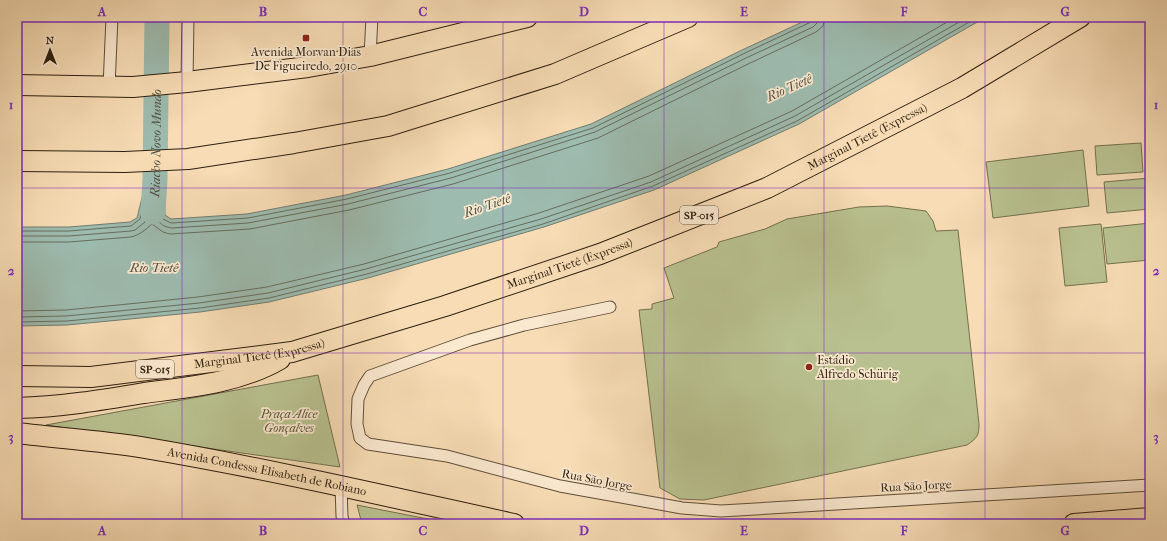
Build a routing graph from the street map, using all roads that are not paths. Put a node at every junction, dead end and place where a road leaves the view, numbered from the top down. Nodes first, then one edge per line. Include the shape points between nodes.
1 (112, 17) edge
2 (188, 17) edge
3 (372, 17) edge
4 (527, 17) edge
5 (688, 17) edge
6 (1080, 17) edge
7 (370, 56) junction
8 (180, 83) junction
9 (17, 85) edge
10 (109, 87) junction
11 (17, 162) edge
12 (610, 307) dead end
13 (292, 352) junction
14 (17, 376) edge
15 (17, 408) edge
16 (17, 433) edge
17 (1150, 485) edge
18 (341, 486) junction
19 (1150, 518) edge
20 (344, 524) edge
21 (514, 524) edge
22 (1074, 524) edge

1 - 10 street
2 - 8 street
3 - 7 street
4 - 7 highway
5 - 11 highway via 555,74 388,126 188,159
6 - 13 highway, Marginal Tietê (Expressa) / SP-015 via 962,88 767,188 600,254 445,306
7 - 8 highway via 308,67
8 - 10 highway
9 - 10 highway
12 - 17 street, Rua São Jorge via 524,325 470,340 370,376 358,399 356,424 360,438 368,444 447,456 560,486 682,508 722,511
13 - 14 highway, Marginal Tietê (Expressa) / SP-015 via 91,377
13 - 15 highway via 273,363 231,379 67,405
16 - 18 highway, Avenida Condessa Elisabeth de Robiano via 139,447
18 - 20 street
18 - 21 highway, Avenida Condessa Elisabeth de Robiano
19 - 22 highway

